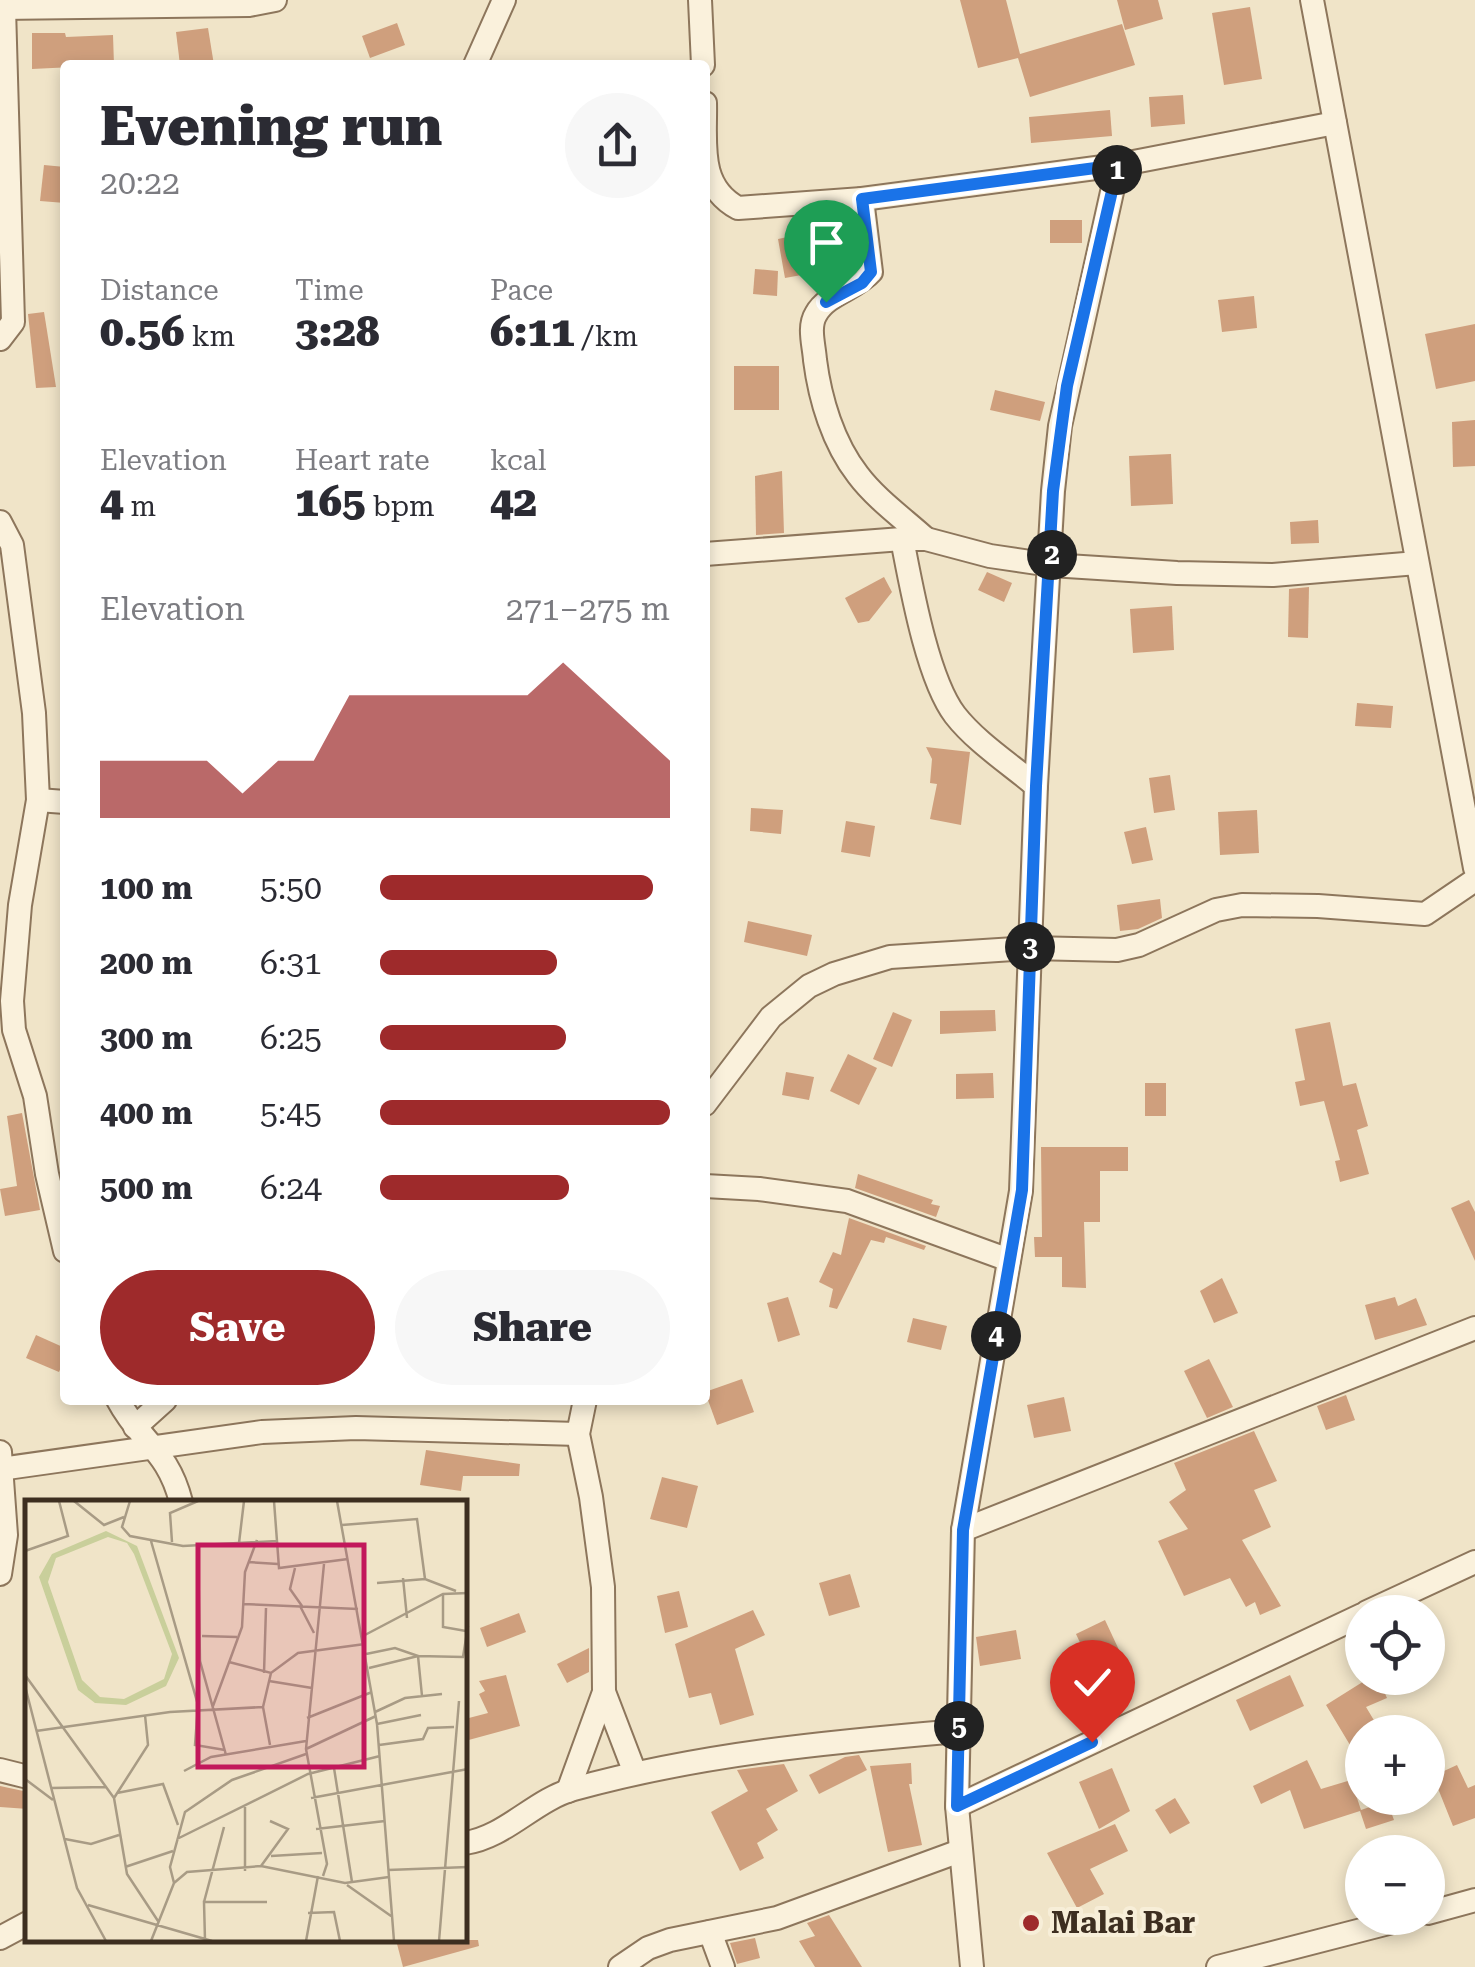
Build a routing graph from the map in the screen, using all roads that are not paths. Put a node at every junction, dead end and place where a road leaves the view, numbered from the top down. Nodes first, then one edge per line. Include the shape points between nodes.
1 (275, 0) edge
2 (504, 0) edge
3 (700, 0) edge
4 (1312, 0) edge
5 (2, 8) edge
6 (480, 60) edge
7 (703, 60) edge
8 (1335, 123) junction
9 (1118, 165) junction
10 (710, 175) edge
11 (862, 199) junction
12 (0, 339) edge
13 (0, 522) edge
14 (902, 538) junction
15 (926, 539) junction
16 (710, 554) edge
17 (1417, 563) junction
18 (1051, 564) junction
19 (1036, 786) junction
20 (38, 800) junction
21 (60, 802) edge
22 (1470, 804) edge
23 (1475, 868) edge
24 (1475, 880) edge
25 (1030, 948) junction
26 (710, 1097) edge
27 (710, 1186) edge
28 (60, 1230) edge
29 (1009, 1260) junction
30 (1475, 1328) edge
31 (121, 1405) edge
32 (159, 1405) edge
33 (584, 1405) edge
34 (135, 1426) junction
35 (578, 1434) junction
36 (156, 1447) junction
37 (0, 1452) edge
38 (1, 1470) edge
39 (180, 1500) edge
40 (963, 1530) junction
41 (1475, 1562) edge
42 (0, 1574) edge
43 (1405, 1595) edge
44 (1345, 1623) edge
45 (604, 1692) junction
46 (959, 1730) junction
47 (0, 1770) edge
48 (634, 1773) junction
49 (25, 1776) edge
50 (568, 1791) junction
51 (957, 1806) junction
52 (468, 1842) edge
53 (960, 1851) junction
54 (1475, 1900) edge
55 (1445, 1908) edge
56 (25, 1925) edge
57 (710, 1932) junction
58 (1345, 1934) edge
59 (0, 1938) edge
60 (620, 1967) edge
61 (723, 1967) edge
62 (972, 1967) edge
63 (1218, 1967) edge

1 - 5 street
2 - 6 street
3 - 7 street
4 - 8 street
5 - 12 street via 13,322
8 - 9 street
8 - 17 street
9 - 11 street
9 - 18 street via 1062,412
10 - 11 street via 722,200 738,208
11 - 15 street via 871,272 815,314 818,383 841,450 859,478
13 - 20 street via 12,545
14 - 15 street
14 - 16 street
14 - 19 street via 945,696 956,715
15 - 18 street
17 - 18 street via 1272,574
17 - 22 street
18 - 19 street
19 - 25 street
20 - 21 street
20 - 28 street via 12,1001
22 - 23 street
24 - 25 street via 1425,914 1242,905 1117,950
25 - 26 street via 890,957 834,974 771,1018
25 - 29 street via 1022,1190
27 - 29 street via 847,1202
29 - 40 street
30 - 40 street
31 - 34 street
32 - 34 street
33 - 35 street
34 - 36 street
35 - 36 street via 356,1428
35 - 45 street via 603,1586
36 - 38 street
36 - 39 street
37 - 38 street
38 - 42 street via 6,1535
40 - 46 street
41 - 43 street
44 - 51 street
45 - 48 street
45 - 50 street
46 - 48 street via 791,1745
46 - 51 street
47 - 49 street
48 - 50 street
50 - 52 street
51 - 53 street
53 - 57 street via 777,1918
53 - 62 street
54 - 55 street
56 - 59 street
57 - 60 street via 648,1948
57 - 61 street
58 - 63 street

